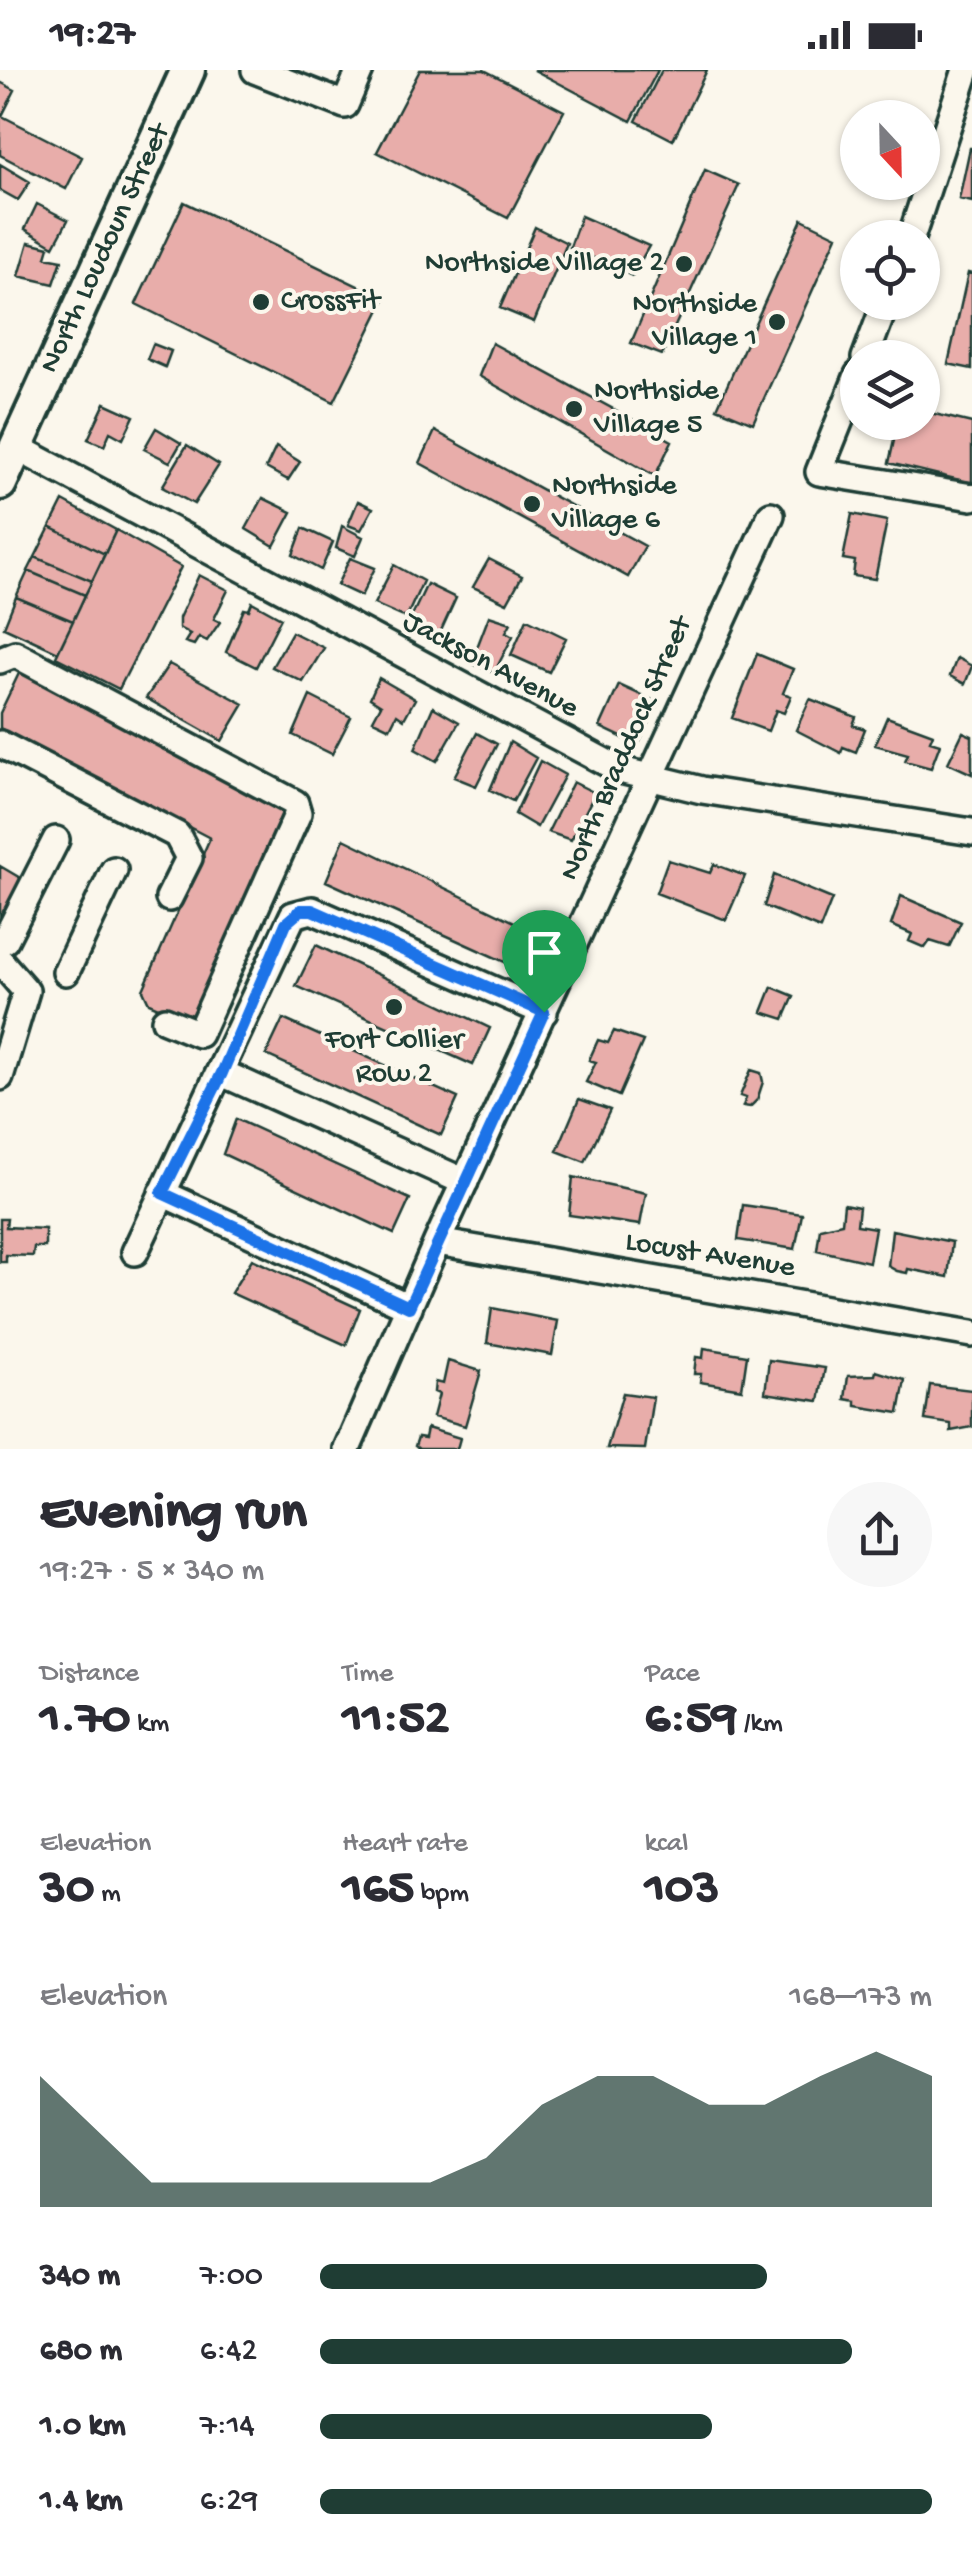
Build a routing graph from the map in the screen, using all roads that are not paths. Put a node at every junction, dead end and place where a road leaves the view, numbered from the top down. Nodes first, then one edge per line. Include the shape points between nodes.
1 (188, 70) edge
2 (257, 70) edge
3 (360, 70) edge
4 (966, 70) edge
5 (917, 220) edge
6 (840, 420) edge
7 (16, 448) junction
8 (0, 484) edge
9 (972, 497) edge
10 (771, 515) dead end
11 (0, 660) edge
12 (0, 744) edge
13 (649, 778) junction
14 (972, 832) edge
15 (56, 840) dead end
16 (114, 870) dead end
17 (169, 898) dead end
18 (2, 951) edge
19 (66, 972) dead end
20 (544, 1012) junction
21 (165, 1020) dead end
22 (222, 1073) junction
23 (0, 1077) edge
24 (465, 1182) junction
25 (162, 1193) junction
26 (437, 1242) junction
27 (135, 1252) dead end
28 (409, 1307) junction
29 (972, 1334) edge
30 (347, 1449) edge

1 - 7 main road, North Loudoun Street
2 - 3 street via 345,105
4 - 5 street
6 - 9 street via 819,472
7 - 8 main road, North Loudoun Street
7 - 13 street, Jackson Avenue via 521,721
10 - 13 street, North Braddock Street
11 - 21 street via 15,654 295,803 298,813 199,1034
12 - 17 street via 177,835 189,858
13 - 14 street, Jackson Avenue
13 - 20 street, North Braddock Street
15 - 18 street
16 - 19 street
18 - 23 street via 26,992
20 - 22 street via 301,910 286,923
20 - 24 street, North Braddock Street
22 - 24 street
22 - 25 street
24 - 26 street, North Braddock Street
25 - 27 street
25 - 28 street
26 - 28 street, North Braddock Street
26 - 29 street, Locust Avenue
28 - 30 street, North Braddock Street

